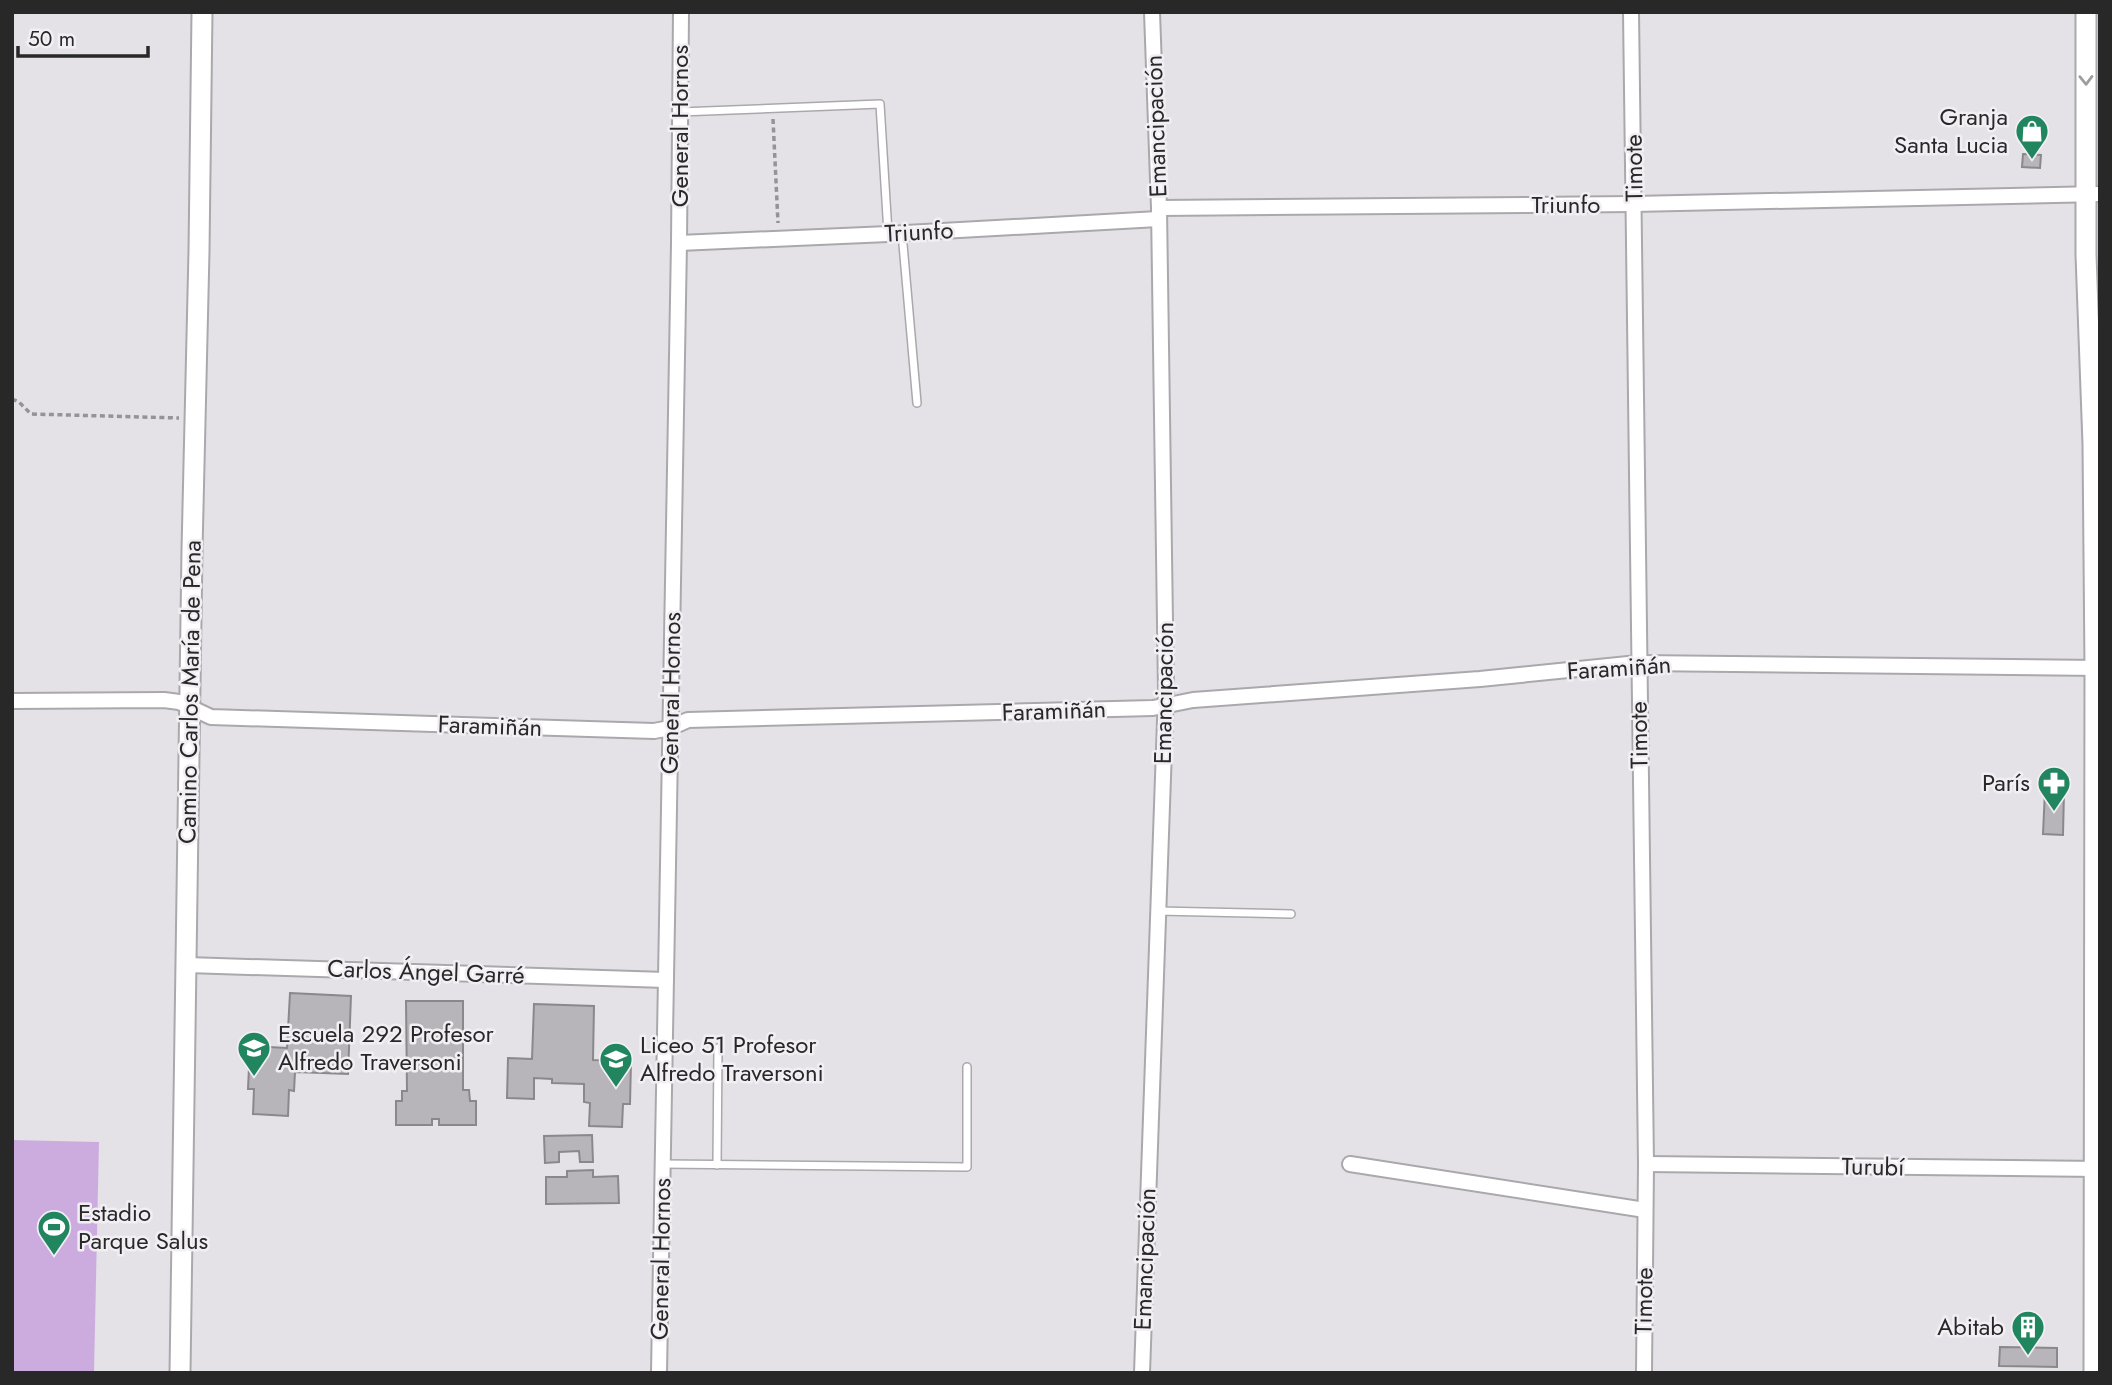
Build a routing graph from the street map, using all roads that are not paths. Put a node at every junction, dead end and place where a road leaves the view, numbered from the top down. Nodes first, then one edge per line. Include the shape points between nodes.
1 (202, 12) edge
2 (681, 12) edge
3 (1152, 12) edge
4 (1631, 12) edge
5 (2086, 12) edge
6 (680, 112) junction
7 (2093, 195) edge
8 (1634, 204) junction
9 (1159, 213) junction
10 (895, 234) junction
11 (679, 243) junction
12 (917, 403) dead end
13 (2096, 444) edge
14 (1638, 663) junction
15 (2098, 668) edge
16 (12, 701) edge
17 (1165, 705) junction
18 (190, 708) junction
19 (670, 728) junction
20 (1157, 911) junction
21 (1291, 914) dead end
22 (2097, 921) edge
23 (187, 965) junction
24 (666, 980) junction
25 (718, 1048) dead end
26 (967, 1068) dead end
27 (663, 1164) junction
28 (1350, 1164) dead end
29 (1646, 1164) junction
30 (717, 1165) junction
31 (2097, 1169) edge
32 (1645, 1210) junction
33 (180, 1373) edge
34 (659, 1373) edge
35 (1142, 1373) edge
36 (1644, 1373) edge
37 (2094, 1373) edge

1 - 18 street, Camino Carlos María de Pena
2 - 6 street, General Hornos
3 - 9 street, Emancipación
4 - 8 street, Timote
5 -> 7 street
6 - 10 lane via 880,104
6 - 11 street, General Hornos
7 - 8 street, Triunfo
7 - 13 street via 2086,255
8 - 9 street, Triunfo
8 - 14 street, Timote
9 - 10 street, Triunfo
9 - 17 street, Emancipación
10 - 11 street, Triunfo
10 - 12 lane
11 - 19 street, General Hornos
13 - 15 street
14 - 15 street, Faramiñán
14 - 17 street, Faramiñán
14 - 29 street, Timote
15 - 22 street
16 - 18 street, Faramiñán via 164,700
17 - 19 street, Faramiñán via 688,720
17 - 20 street, Emancipación
18 - 19 street, Faramiñán via 211,717
18 - 23 street, Camino Carlos María de Pena
19 - 24 street, General Hornos
20 - 21 lane
20 - 35 street, Emancipación
22 - 31 street
23 - 24 street, Carlos Ángel Garré
23 - 33 street, Camino Carlos María de Pena
24 - 27 street, General Hornos
25 - 30 lane
26 - 30 lane via 967,1167
27 - 30 lane
27 - 34 street, General Hornos
28 - 32 street
29 - 31 street, Turubí
29 - 32 street, Timote
31 - 37 street
32 - 36 street, Timote

